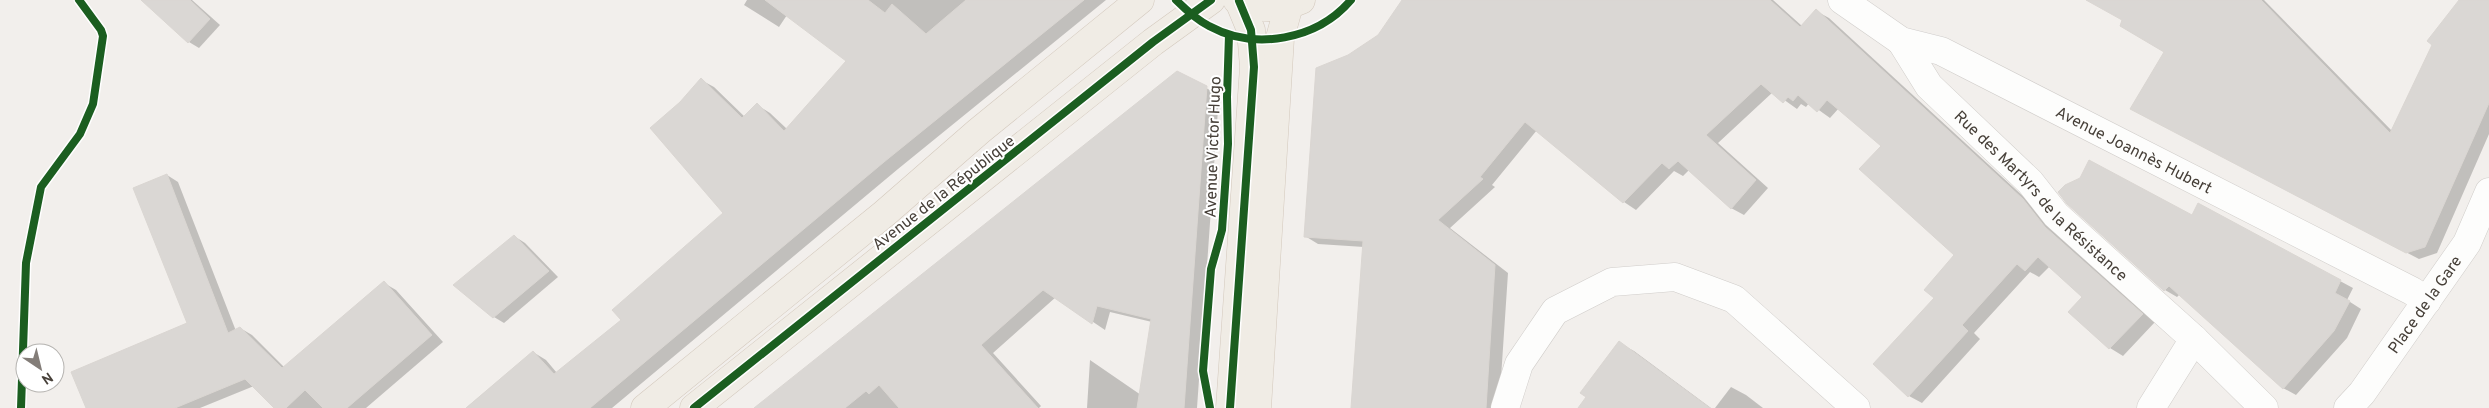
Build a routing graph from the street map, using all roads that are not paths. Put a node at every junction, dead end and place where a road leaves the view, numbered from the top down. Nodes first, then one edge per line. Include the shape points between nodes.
1 (1140, 0) edge
2 (1211, 0) edge
3 (1842, 0) edge
4 (1238, 1) edge
5 (1295, 3) edge
6 (1902, 41) junction
7 (2489, 192) edge
8 (2427, 301) junction
9 (2194, 339) junction
10 (645, 408) edge
11 (694, 408) edge
12 (1230, 408) edge
13 (1257, 408) edge
14 (1505, 408) edge
15 (1856, 408) edge
16 (2151, 408) edge
17 (2264, 408) edge
18 (2348, 408) edge

1 - 10 main road, Avenue de la République
2 - 11 main road, Avenue de la République via 1153,42
3 - 6 street, Avenue Joannès Hubert
4 - 5 main road via 1264,7
4 - 12 main road, Avenue Victor Hugo via 1251,30 1254,67
5 - 13 main road via 1280,38
6 - 8 street, Avenue Joannès Hubert via 1942,51
6 - 9 street, Rue des Martyrs de la Résistance via 1929,86 2030,182 2056,215
7 - 8 street, Place de la Gare via 2467,243
8 - 18 street, Place de la Gare
9 - 16 street
9 - 17 street, Rue des Martyrs de la Résistance
14 - 15 street via 1518,364 1555,311 1612,282 1675,277 1734,299

